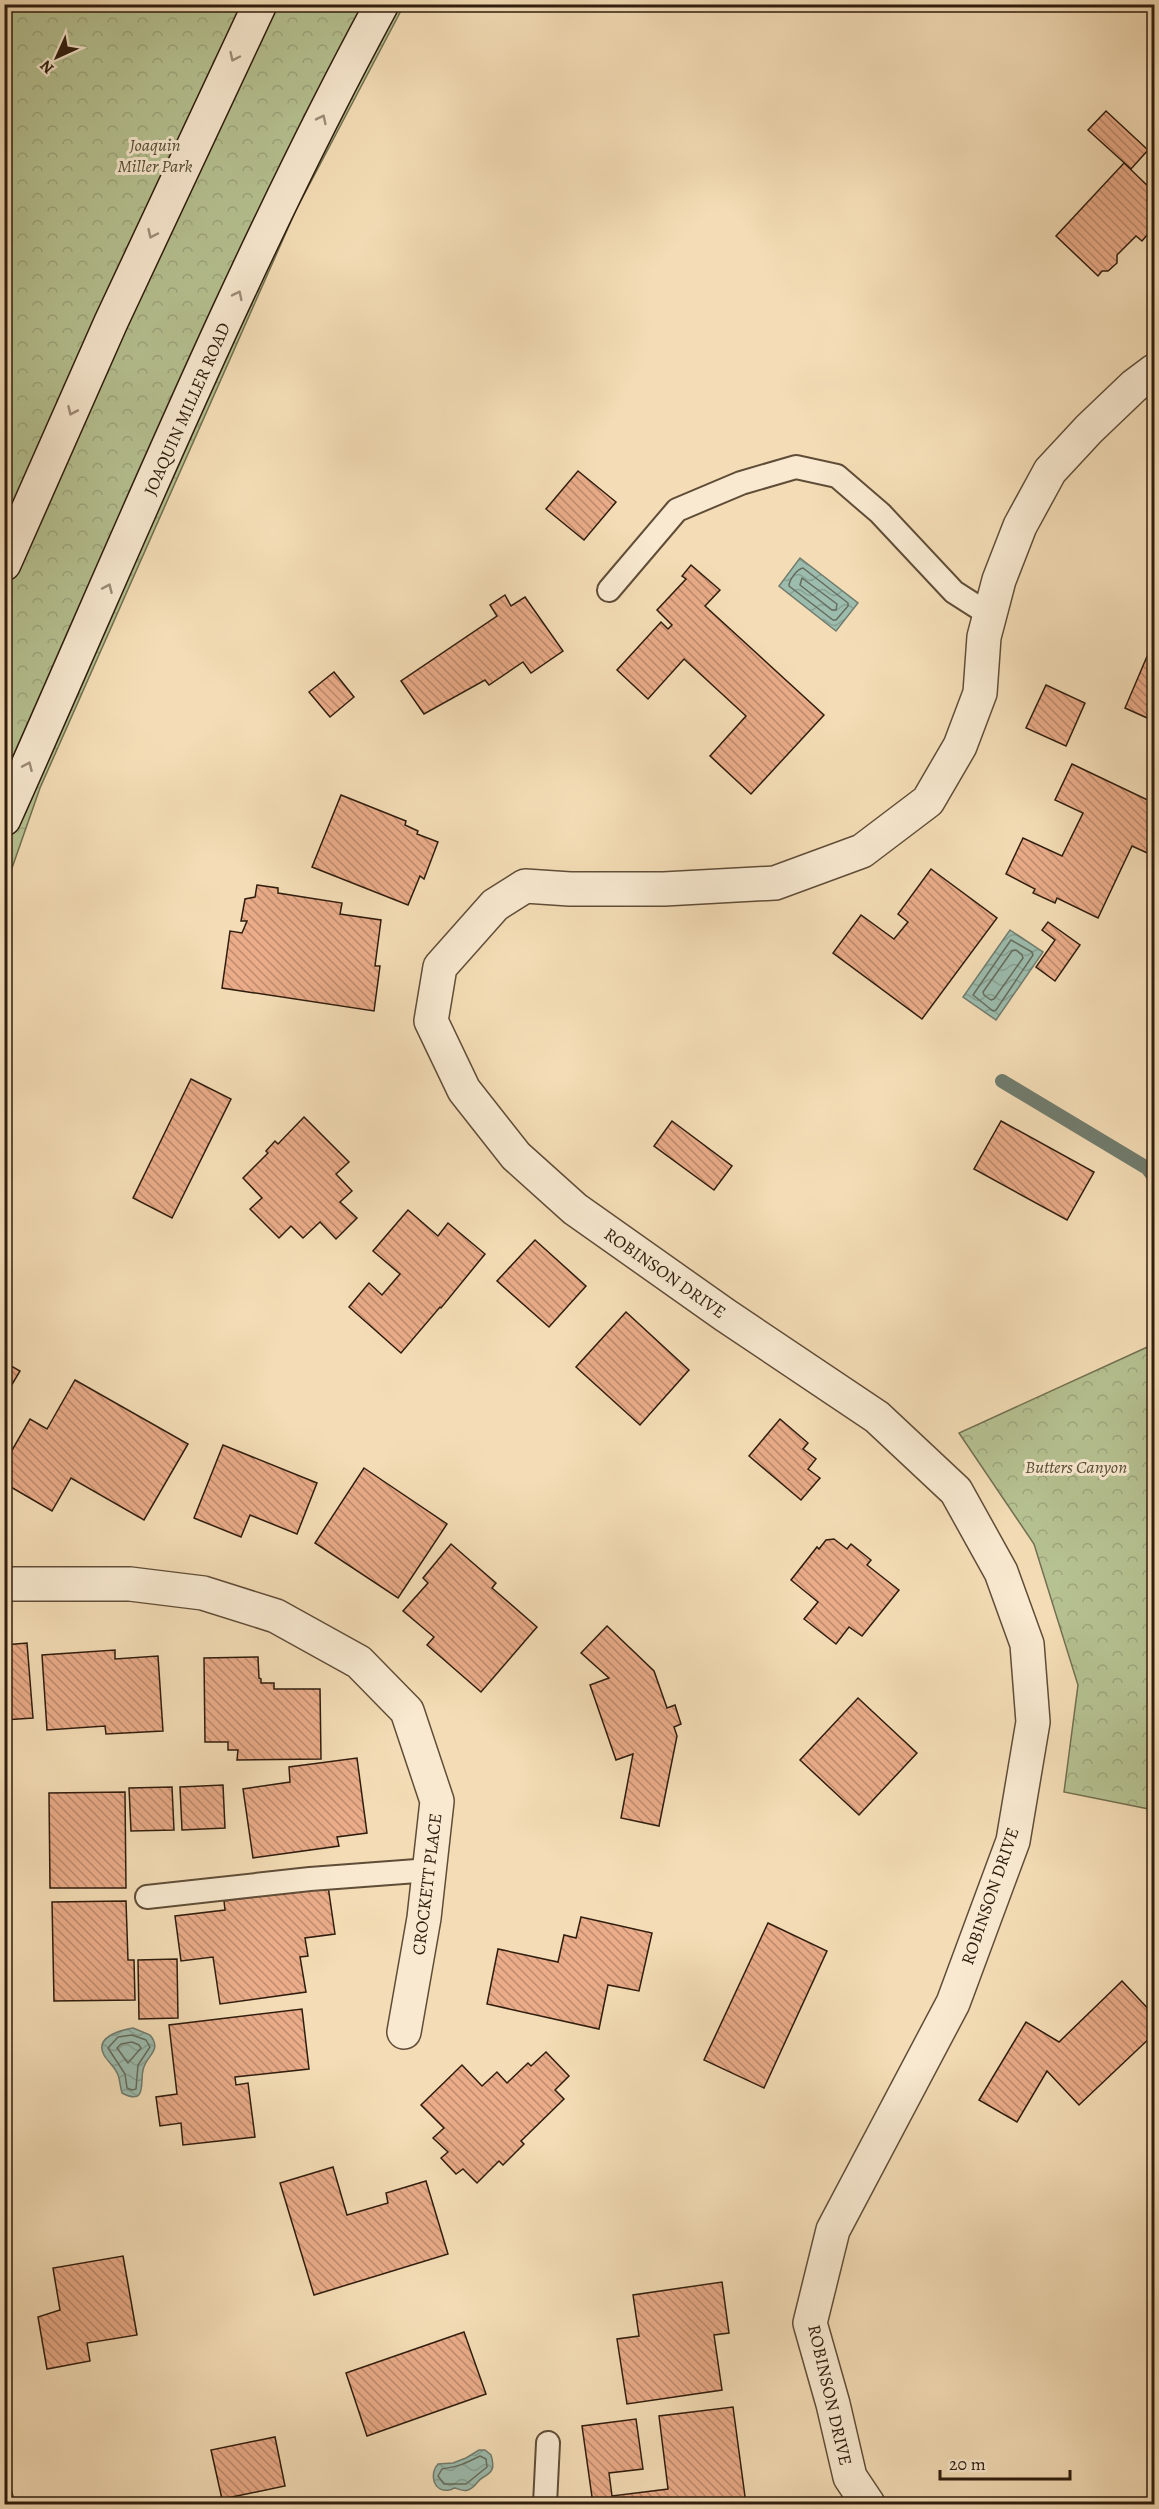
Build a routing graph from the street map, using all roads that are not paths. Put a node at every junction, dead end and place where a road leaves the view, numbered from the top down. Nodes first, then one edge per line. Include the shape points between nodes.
1 (260, 4) edge
2 (382, 4) edge
3 (1155, 371) edge
4 (4, 564) edge
5 (609, 590) dead end
6 (990, 615) junction
7 (4, 819) edge
8 (4, 1584) edge
9 (430, 1870) junction
10 (147, 1897) dead end
11 (404, 2032) dead end
12 (548, 2443) dead end
13 (546, 2505) edge
14 (868, 2505) edge

1 -> 4 street via 111,322
7 -> 2 street, JOAQUIN MILLER ROAD via 214,346 342,78
3 - 6 street, ROBINSON DRIVE via 1096,422 1050,471 1020,525
5 - 6 lane via 677,510 741,483 796,467 837,476 880,513 954,592
6 - 14 street, ROBINSON DRIVE via 984,637 980,693 960,746 928,801 862,851 775,884 570,890 525,886 495,905 440,967 431,1021 464,1090 516,1156 575,1209 877,1417 956,1491 1001,1572 1027,1644 1033,1722 1013,1841 953,2003 833,2230 810,2323 850,2478
8 - 9 street, CROCKETT PLACE via 130,1584 203,1593 276,1616 359,1662 407,1711 437,1801
9 - 10 lane
9 - 11 street, CROCKETT PLACE
12 - 13 lane

